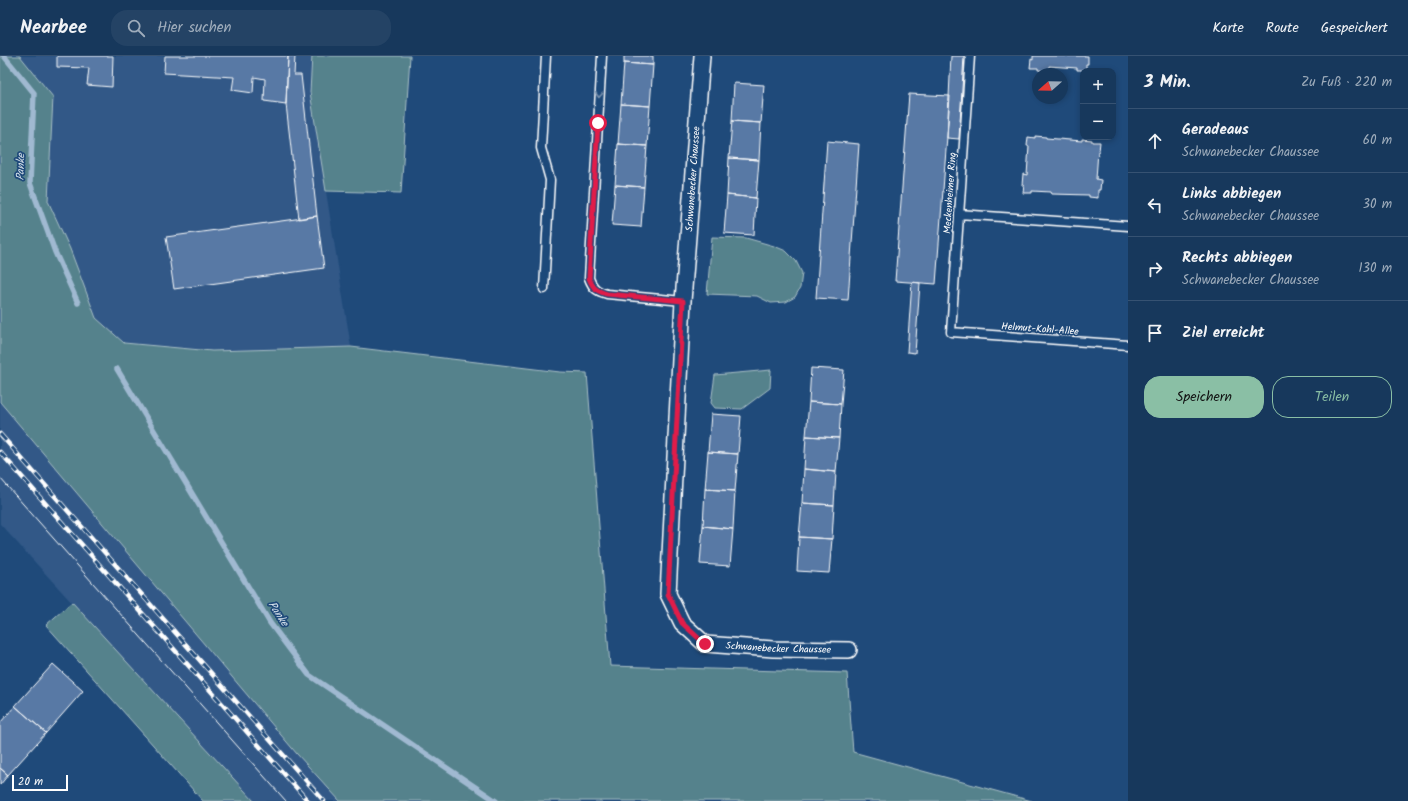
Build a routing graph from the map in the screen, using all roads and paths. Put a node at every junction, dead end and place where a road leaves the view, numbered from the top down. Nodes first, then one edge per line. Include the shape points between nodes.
1 (546, 56) edge
2 (602, 56) edge
3 (702, 56) edge
4 (970, 56) edge
5 (959, 214) junction
6 (1128, 226) edge
7 (544, 289) dead end
8 (683, 301) junction
9 (950, 332) joint
10 (1128, 345) edge
11 (848, 650) dead end

1 - 7 lane via 541,148 550,180
2 -> 8 lane via 589,278 592,287 607,294
3 - 8 street, Schwanebecker Chaussee
4 - 5 lane, Meckenheimer Ring
5 - 6 lane
5 - 9 lane, Meckenheimer Ring
8 - 11 street, Schwanebecker Chaussee via 668,594 674,607 682,623 705,644 773,649
9 - 10 lane, Helmut-Kohl-Allee

